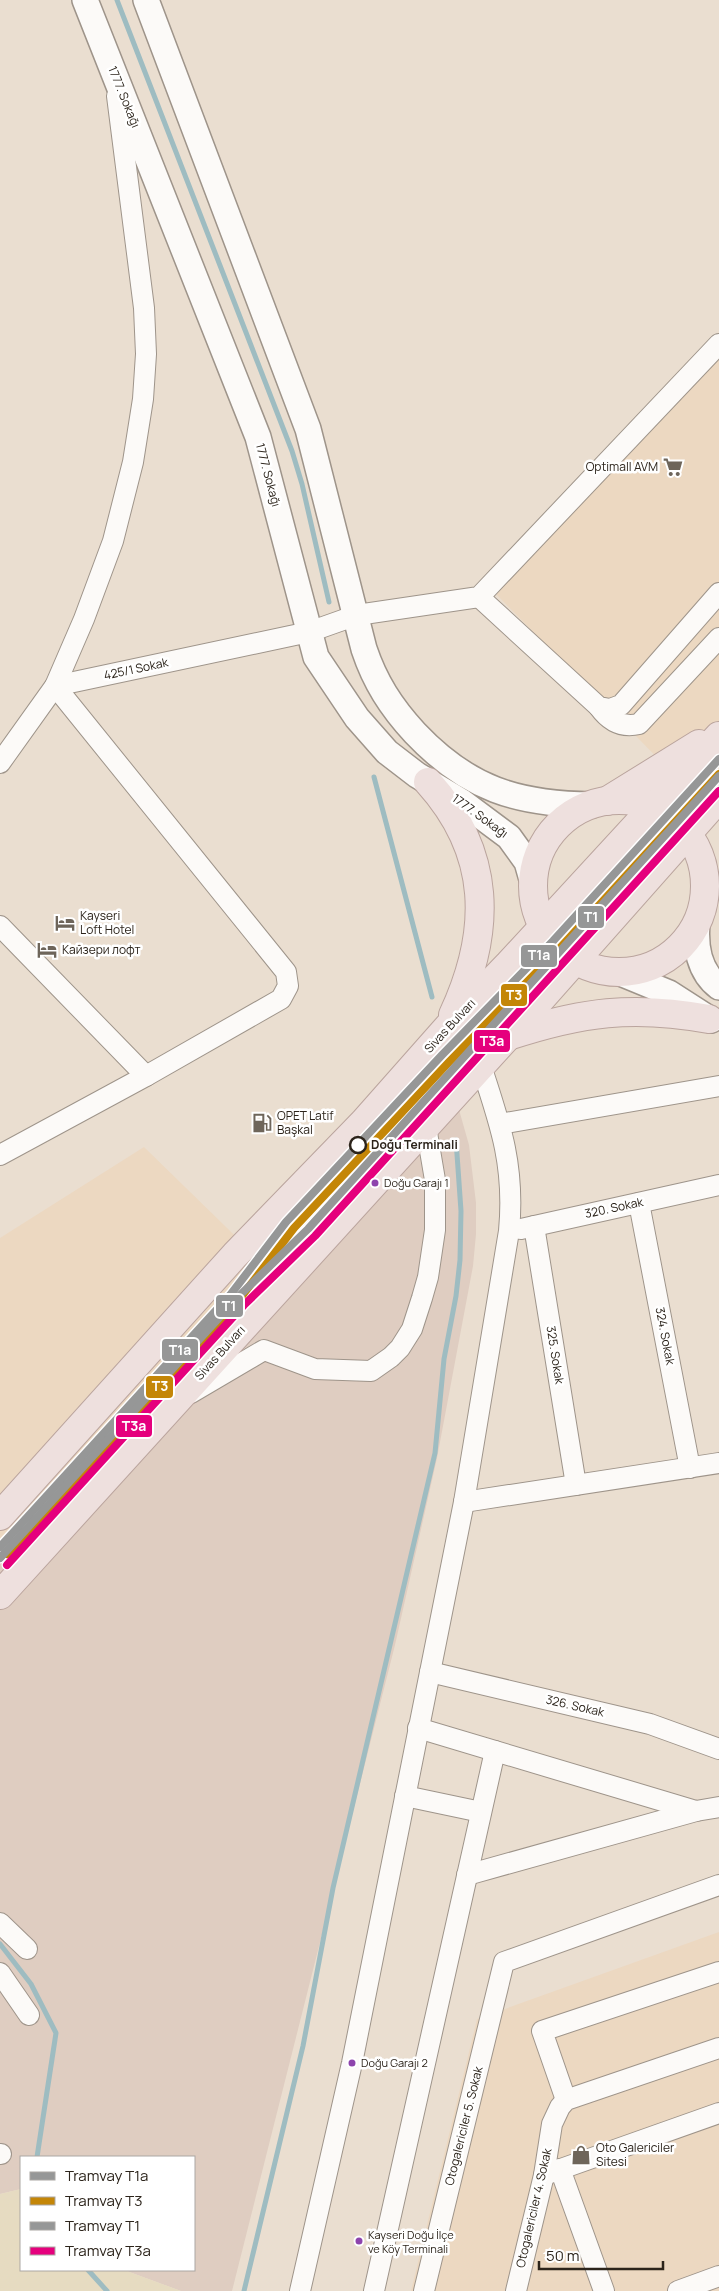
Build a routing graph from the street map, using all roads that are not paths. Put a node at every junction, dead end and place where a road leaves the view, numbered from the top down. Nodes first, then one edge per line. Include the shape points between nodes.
1 (85, 0) edge
2 (146, 0) edge
3 (115, 74) junction
4 (719, 344) edge
5 (719, 593) edge
6 (479, 597) junction
7 (357, 615) junction
8 (309, 632) junction
9 (719, 638) edge
10 (54, 686) junction
11 (599, 707) junction
12 (719, 731) edge
13 (719, 736) edge
14 (0, 763) edge
15 (428, 782) junction
16 (719, 798) edge
17 (600, 803) junction
18 (653, 807) junction
19 (687, 832) junction
20 (533, 883) junction
21 (697, 923) junction
22 (0, 926) edge
23 (543, 927) junction
24 (575, 960) junction
25 (618, 972) junction
26 (719, 987) edge
27 (714, 1022) edge
28 (448, 1027) junction
29 (508, 1036) junction
30 (481, 1066) junction
31 (146, 1076) junction
32 (719, 1086) edge
33 (500, 1124) junction
34 (426, 1127) junction
35 (0, 1155) edge
36 (719, 1185) edge
37 (639, 1203) junction
38 (534, 1226) junction
39 (509, 1231) junction
40 (175, 1403) junction
41 (719, 1462) edge
42 (690, 1468) junction
43 (576, 1485) junction
44 (464, 1502) junction
45 (0, 1516) edge
46 (0, 1595) edge
47 (430, 1672) junction
48 (418, 1728) junction
49 (719, 1748) edge
50 (495, 1751) junction
51 (405, 1796) junction
52 (719, 1807) edge
53 (696, 1811) junction
54 (481, 1812) junction
55 (467, 1875) junction
56 (719, 1885) edge
57 (0, 1923) edge
58 (27, 1949) dead end
59 (719, 1972) edge
60 (0, 1973) edge
61 (29, 2015) dead end
62 (719, 2048) edge
63 (566, 2100) junction
64 (719, 2113) edge
65 (552, 2172) junction
66 (719, 2276) edge
67 (300, 2291) edge
68 (374, 2291) edge
69 (424, 2291) edge
70 (516, 2291) edge
71 (604, 2291) edge
72 (678, 2291) edge

1 - 3 street, 1777. Sokağı
2 - 7 street, 1777. Sokağı via 308,429
3 - 8 street, 1777. Sokağı via 258,437
3 - 10 street via 144,308 145,377 133,462 113,541 84,619
4 - 6 street
5 - 11 street via 621,705 610,709
6 - 7 street, 425/1 Sokak
6 - 11 street
7 - 8 street, 425/1 Sokak
7 - 17 street, 1777. Sokağı via 370,667 378,684 397,712 439,757 465,776 505,793 548,803
8 - 10 street, 425/1 Sokak
8 - 15 street, 1777. Sokağı via 316,657 357,718 387,752
9 - 11 street via 639,724 620,724
10 - 14 street
10 - 31 street via 286,972 288,979 280,999
12 - 17 highway
13 - 18 highway, Sivas Bulvarı
15 - 20 street, 1777. Sokağı via 482,815 509,837 527,862
15 - 28 highway via 461,826 474,859 480,892 480,921 474,957
16 - 19 highway, Sivas Bulvarı
17 - 18 highway via 623,800
17 - 20 highway via 566,819 546,841 537,861
18 - 19 highway
18 - 23 highway, Sivas Bulvarı
19 - 21 highway via 705,873 704,903
19 - 24 highway, Sivas Bulvarı
20 - 23 highway via 537,913
21 - 25 highway via 684,943 661,962 633,972
21 - 26 street via 699,956 709,977
22 - 31 street
23 - 24 highway via 553,941
23 - 28 highway, Sivas Bulvarı
24 - 25 highway via 588,967
24 - 29 highway, Sivas Bulvarı
25 - 27 street via 669,993
27 - 29 highway via 652,1011 600,1013 552,1022
28 - 45 highway, Sivas Bulvarı via 364,1122 235,1255
29 - 30 highway, Sivas Bulvarı
30 - 33 street
30 - 34 highway, Sivas Bulvarı
31 - 35 street
32 - 33 street
33 - 39 street via 511,1181
34 - 40 highway, Sivas Bulvarı
34 - 40 street via 435,1180 435,1230 422,1298 412,1329 400,1348 371,1371 315,1369 264,1350
36 - 37 street, 320. Sokak
37 - 38 street, 320. Sokak
37 - 42 street, 324. Sokak
38 - 39 street, 320. Sokak
38 - 43 street, 325. Sokak
39 - 44 street
40 - 46 highway, Sivas Bulvarı
41 - 42 street
42 - 43 street
43 - 44 street
44 - 47 street
47 - 48 street
47 - 49 street, 326. Sokak via 650,1724
48 - 50 street
48 - 51 street
50 - 53 street
50 - 54 street
51 - 54 street
51 - 67 street via 352,2063
52 - 53 street
53 - 55 street
54 - 55 street
55 - 68 street
56 - 69 street, Otogalericiler 5. Sokak via 504,1962
57 - 58 street
59 - 63 street via 542,2031
60 - 61 street
62 - 63 street
63 - 65 street, Otogalericiler 4. Sokak via 552,2124
64 - 65 street
65 - 70 street, Otogalericiler 4. Sokak
65 - 71 street
66 - 72 street

